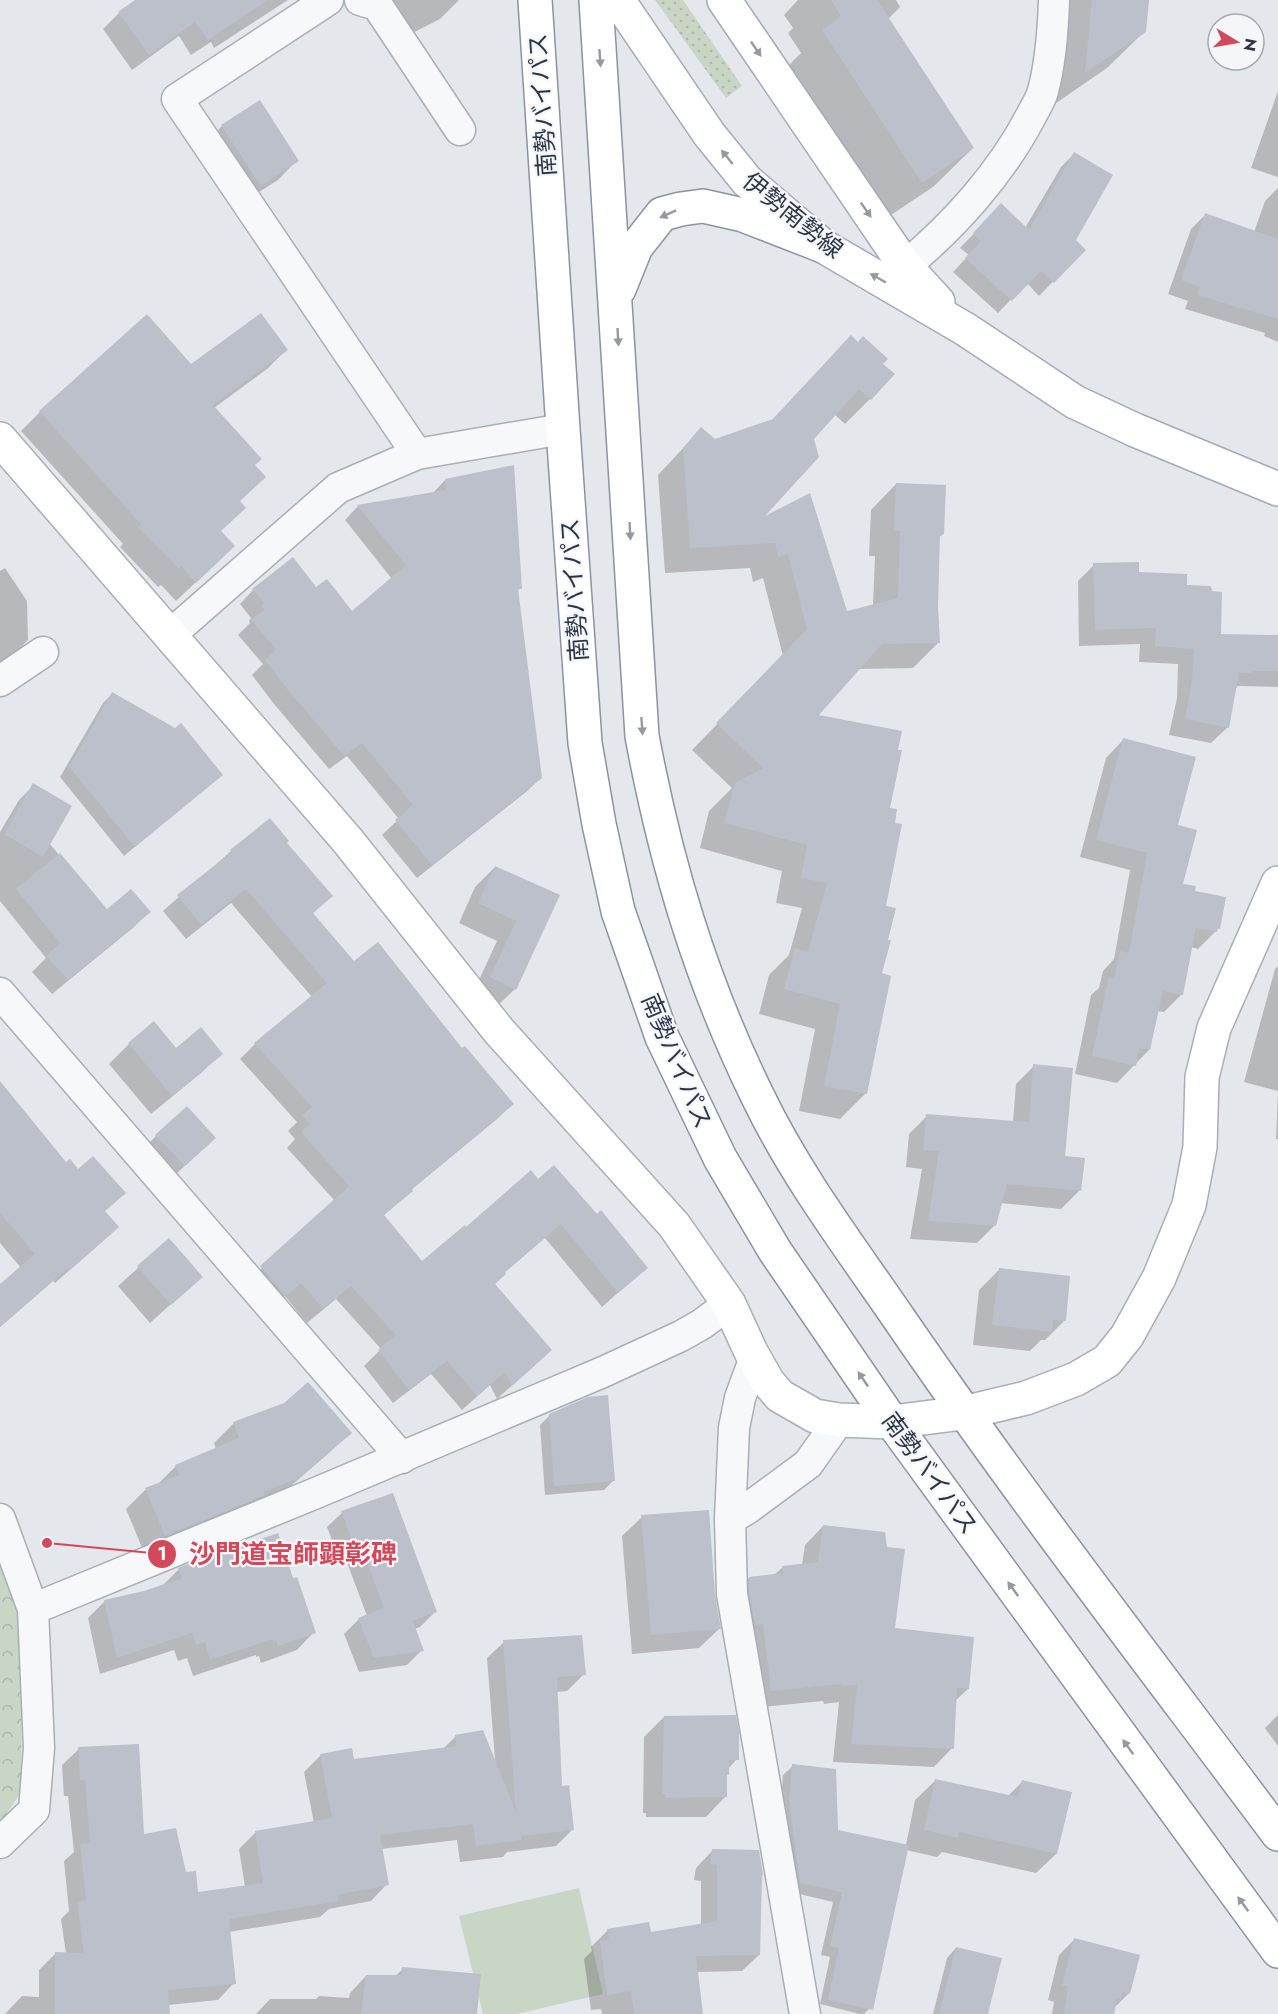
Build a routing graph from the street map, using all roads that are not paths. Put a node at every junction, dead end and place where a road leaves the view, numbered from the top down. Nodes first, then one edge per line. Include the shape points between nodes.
1 (328, 0) edge
2 (360, 0) edge
3 (535, 0) edge
4 (596, 0) edge
5 (618, 0) edge
6 (724, 0) edge
7 (1054, 0) edge
8 (460, 130) dead end
9 (823, 246) junction
10 (905, 266) junction
11 (616, 298) junction
12 (965, 329) junction
13 (562, 429) junction
14 (0, 439) edge
15 (417, 454) junction
16 (1278, 489) edge
17 (171, 635) junction
18 (43, 652) dead end
19 (0, 681) edge
20 (1275, 896) edge
21 (0, 993) edge
22 (729, 1304) junction
23 (754, 1359) junction
24 (963, 1413) junction
25 (839, 1420) junction
26 (892, 1422) junction
27 (402, 1458) junction
28 (0, 1519) edge
29 (730, 1519) junction
30 (33, 1609) junction
31 (1278, 1834) edge
32 (0, 1844) edge
33 (1278, 1951) edge
34 (805, 2014) edge

1 - 15 street via 177,99
2 - 8 street via 377,5
3 - 13 main road, 南勢バイパス
4 -> 11 main road
9 -> 5 main road, 伊勢南勢線 via 747,182 708,134
6 -> 10 main road, 伊勢南勢線
7 - 10 street via 1052,49 1042,93 1021,136 992,177 934,242
9 -> 11 main road via 743,215 703,206 681,208 662,214 636,247
12 -> 9 main road, 伊勢南勢線
10 - 12 main road, 伊勢南勢線
11 -> 24 main road via 642,736 655,804 689,932 759,1100 807,1184
12 - 16 main road, 伊勢南勢線 via 1086,407
13 - 15 street
26 -> 13 main road, 南勢バイパス via 775,1251 720,1158 662,1037 618,911 585,743
14 - 17 main road
15 - 17 street via 338,488
17 - 22 main road via 348,841 499,1031 674,1225
18 - 19 street
20 - 24 main road via 1214,1028 1202,1077 1200,1147 1189,1205 1160,1278 1127,1336 1107,1361 1076,1379 1026,1398
21 - 27 street
22 - 23 main road
22 - 27 street via 681,1336
23 - 25 main road via 780,1396 815,1416
23 - 29 street via 734,1428
24 - 26 main road
24 - 31 main road
25 - 26 main road
25 - 29 street via 808,1464
33 -> 26 main road, 南勢バイパス
27 - 30 street
28 - 30 street
29 - 34 street via 732,1594
30 - 32 street via 39,1748 34,1810

